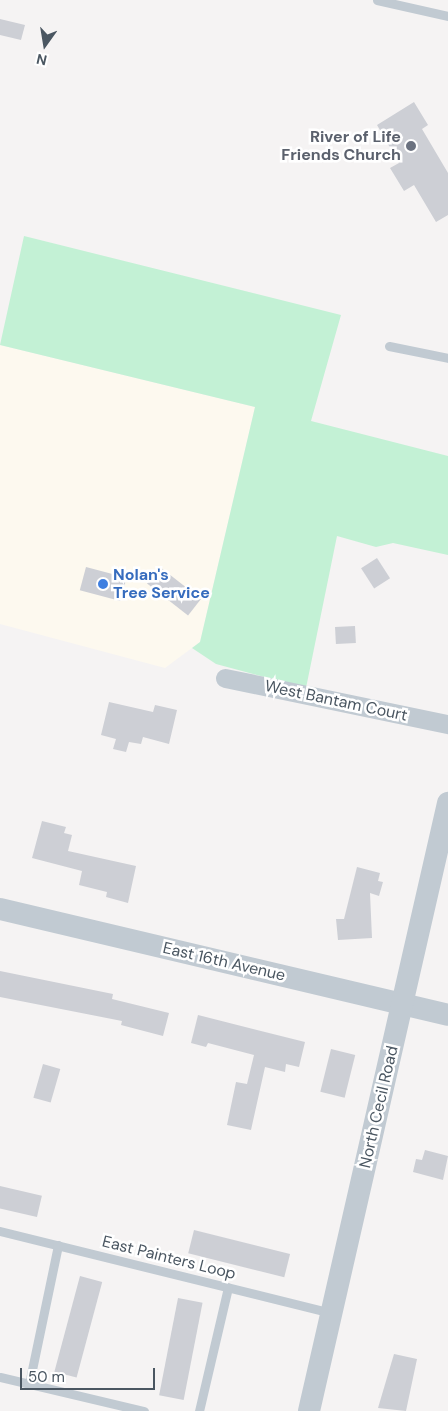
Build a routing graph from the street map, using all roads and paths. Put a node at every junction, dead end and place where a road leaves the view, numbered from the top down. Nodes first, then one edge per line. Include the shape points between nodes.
1 (377, 0) edge
2 (448, 16) edge
3 (389, 346) dead end
4 (448, 358) edge
5 (225, 678) dead end
6 (448, 724) edge
7 (448, 803) edge
8 (0, 909) edge
9 (402, 1004) junction
10 (448, 1015) edge
11 (0, 1230) edge
12 (58, 1246) junction
13 (228, 1287) junction
14 (331, 1313) junction
15 (0, 1377) edge
16 (29, 1384) junction
17 (144, 1411) edge
18 (199, 1411) edge
19 (309, 1411) edge

1 - 2 lane
3 - 4 lane
5 - 6 street, West Bantam Court
7 - 9 street, North Cecil Road
8 - 9 street, East 16th Avenue
9 - 10 street, East 16th Avenue
9 - 14 street, North Cecil Road
11 - 12 lane, East Painters Loop
12 - 13 lane, East Painters Loop
12 - 16 lane
13 - 14 lane, East Painters Loop
13 - 18 lane
14 - 19 street, North Cecil Road
15 - 16 lane
16 - 17 lane

